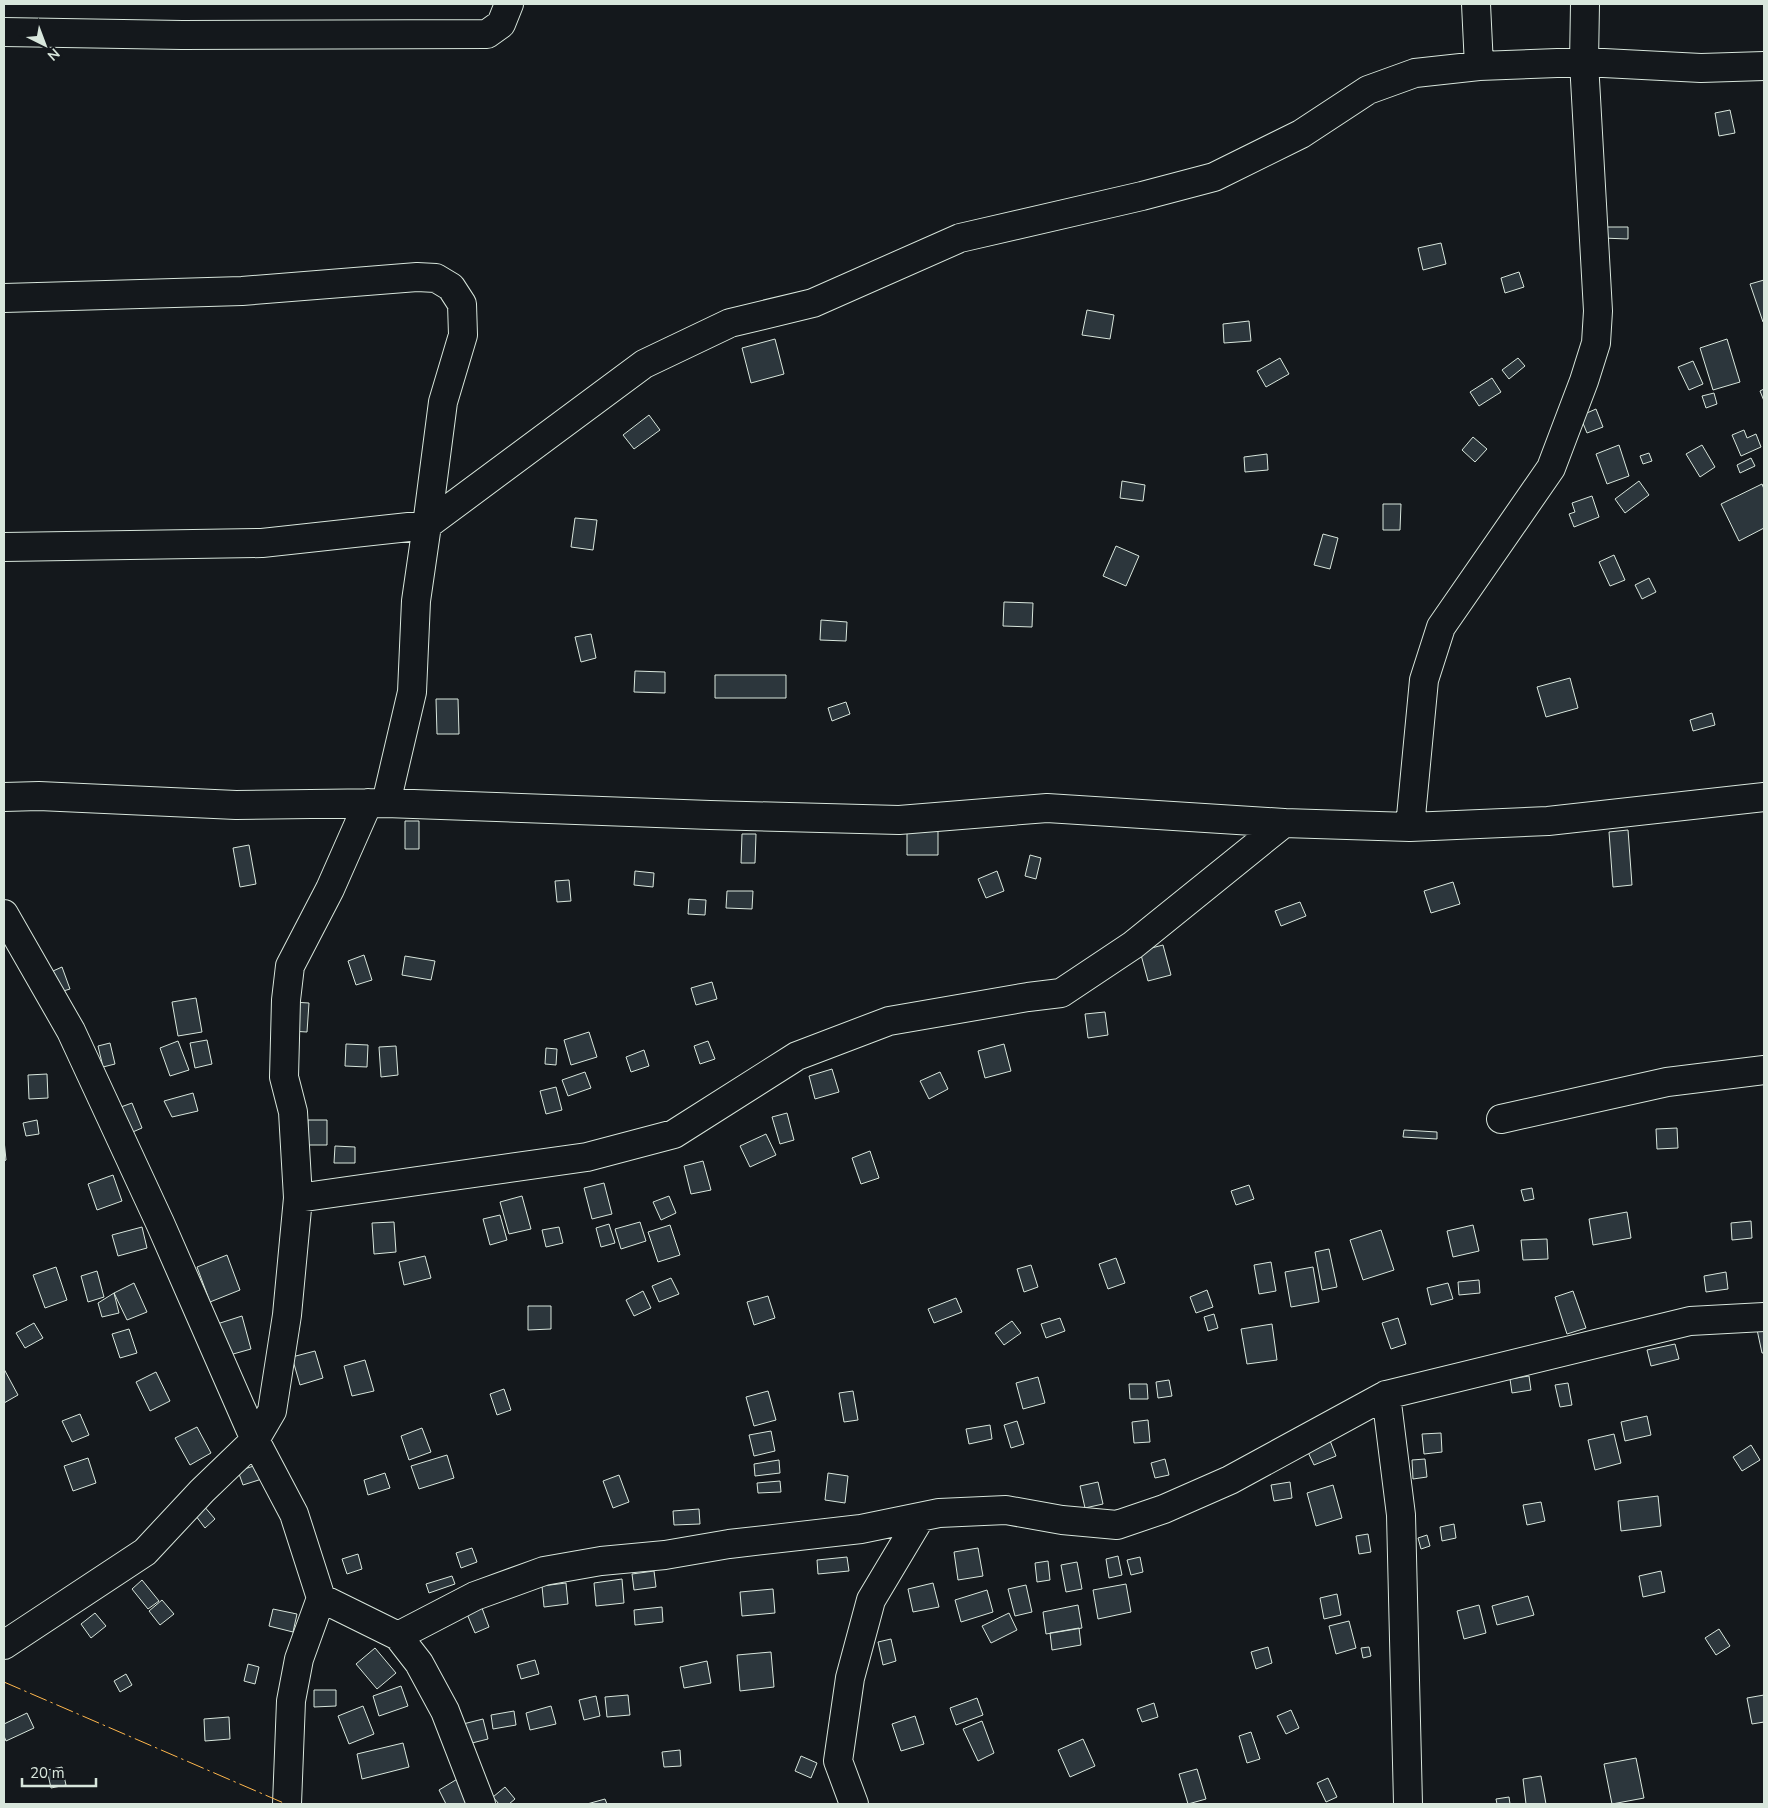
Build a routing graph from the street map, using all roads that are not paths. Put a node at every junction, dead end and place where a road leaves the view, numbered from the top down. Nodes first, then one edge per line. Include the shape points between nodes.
1 (509, 4) edge
2 (1476, 4) edge
3 (1584, 4) edge
4 (4, 32) edge
5 (1584, 62) junction
6 (1479, 66) junction
7 (1764, 66) edge
8 (4, 298) edge
9 (427, 525) junction
10 (4, 547) edge
11 (4, 797) edge
12 (1764, 798) edge
13 (377, 803) junction
14 (1284, 823) junction
15 (1410, 827) junction
16 (4, 914) edge
17 (1764, 1070) edge
18 (1501, 1119) dead end
19 (298, 1198) junction
20 (1764, 1317) edge
21 (1386, 1395) junction
22 (255, 1440) junction
23 (920, 1518) junction
24 (321, 1598) junction
25 (398, 1636) junction
26 (7, 1641) edge
27 (287, 1804) edge
28 (481, 1804) edge
29 (854, 1804) edge
30 (1408, 1804) edge

1 - 4 street via 501,24 487,34
2 - 6 street
3 - 5 street
5 - 6 street
5 - 7 street via 1701,68
5 - 15 street via 1598,311 1596,343 1551,468 1441,627 1424,680
6 - 9 street via 1416,73 1368,90 1301,134 1214,177 960,238 813,303 730,323 644,364
8 - 9 street via 242,291 436,278 451,287 462,304 463,335 443,402
9 - 10 street via 262,543
9 - 13 street via 416,602 412,692
11 - 13 street via 236,805
12 - 15 street via 1548,821
13 - 14 street via 898,820 1047,808
13 - 19 street via 290,966 284,1077 294,1112
14 - 15 street
14 - 19 street via 1133,945 1061,993 889,1021 797,1056 674,1134 587,1157
16 - 22 street via 71,1031
17 - 18 street via 1667,1082
19 - 22 street via 287,1315 272,1410
20 - 21 street via 1690,1321
21 - 23 street via 1230,1480 1164,1509 1117,1525 1006,1510 939,1513
21 - 30 street via 1401,1515
22 - 24 street via 294,1514
22 - 26 street via 145,1552
23 - 25 street via 861,1530 730,1544 544,1571 475,1596
23 - 29 street via 871,1600 850,1678 838,1761
24 - 25 street
24 - 27 street via 299,1659 291,1701
25 - 28 street via 419,1663 445,1711

